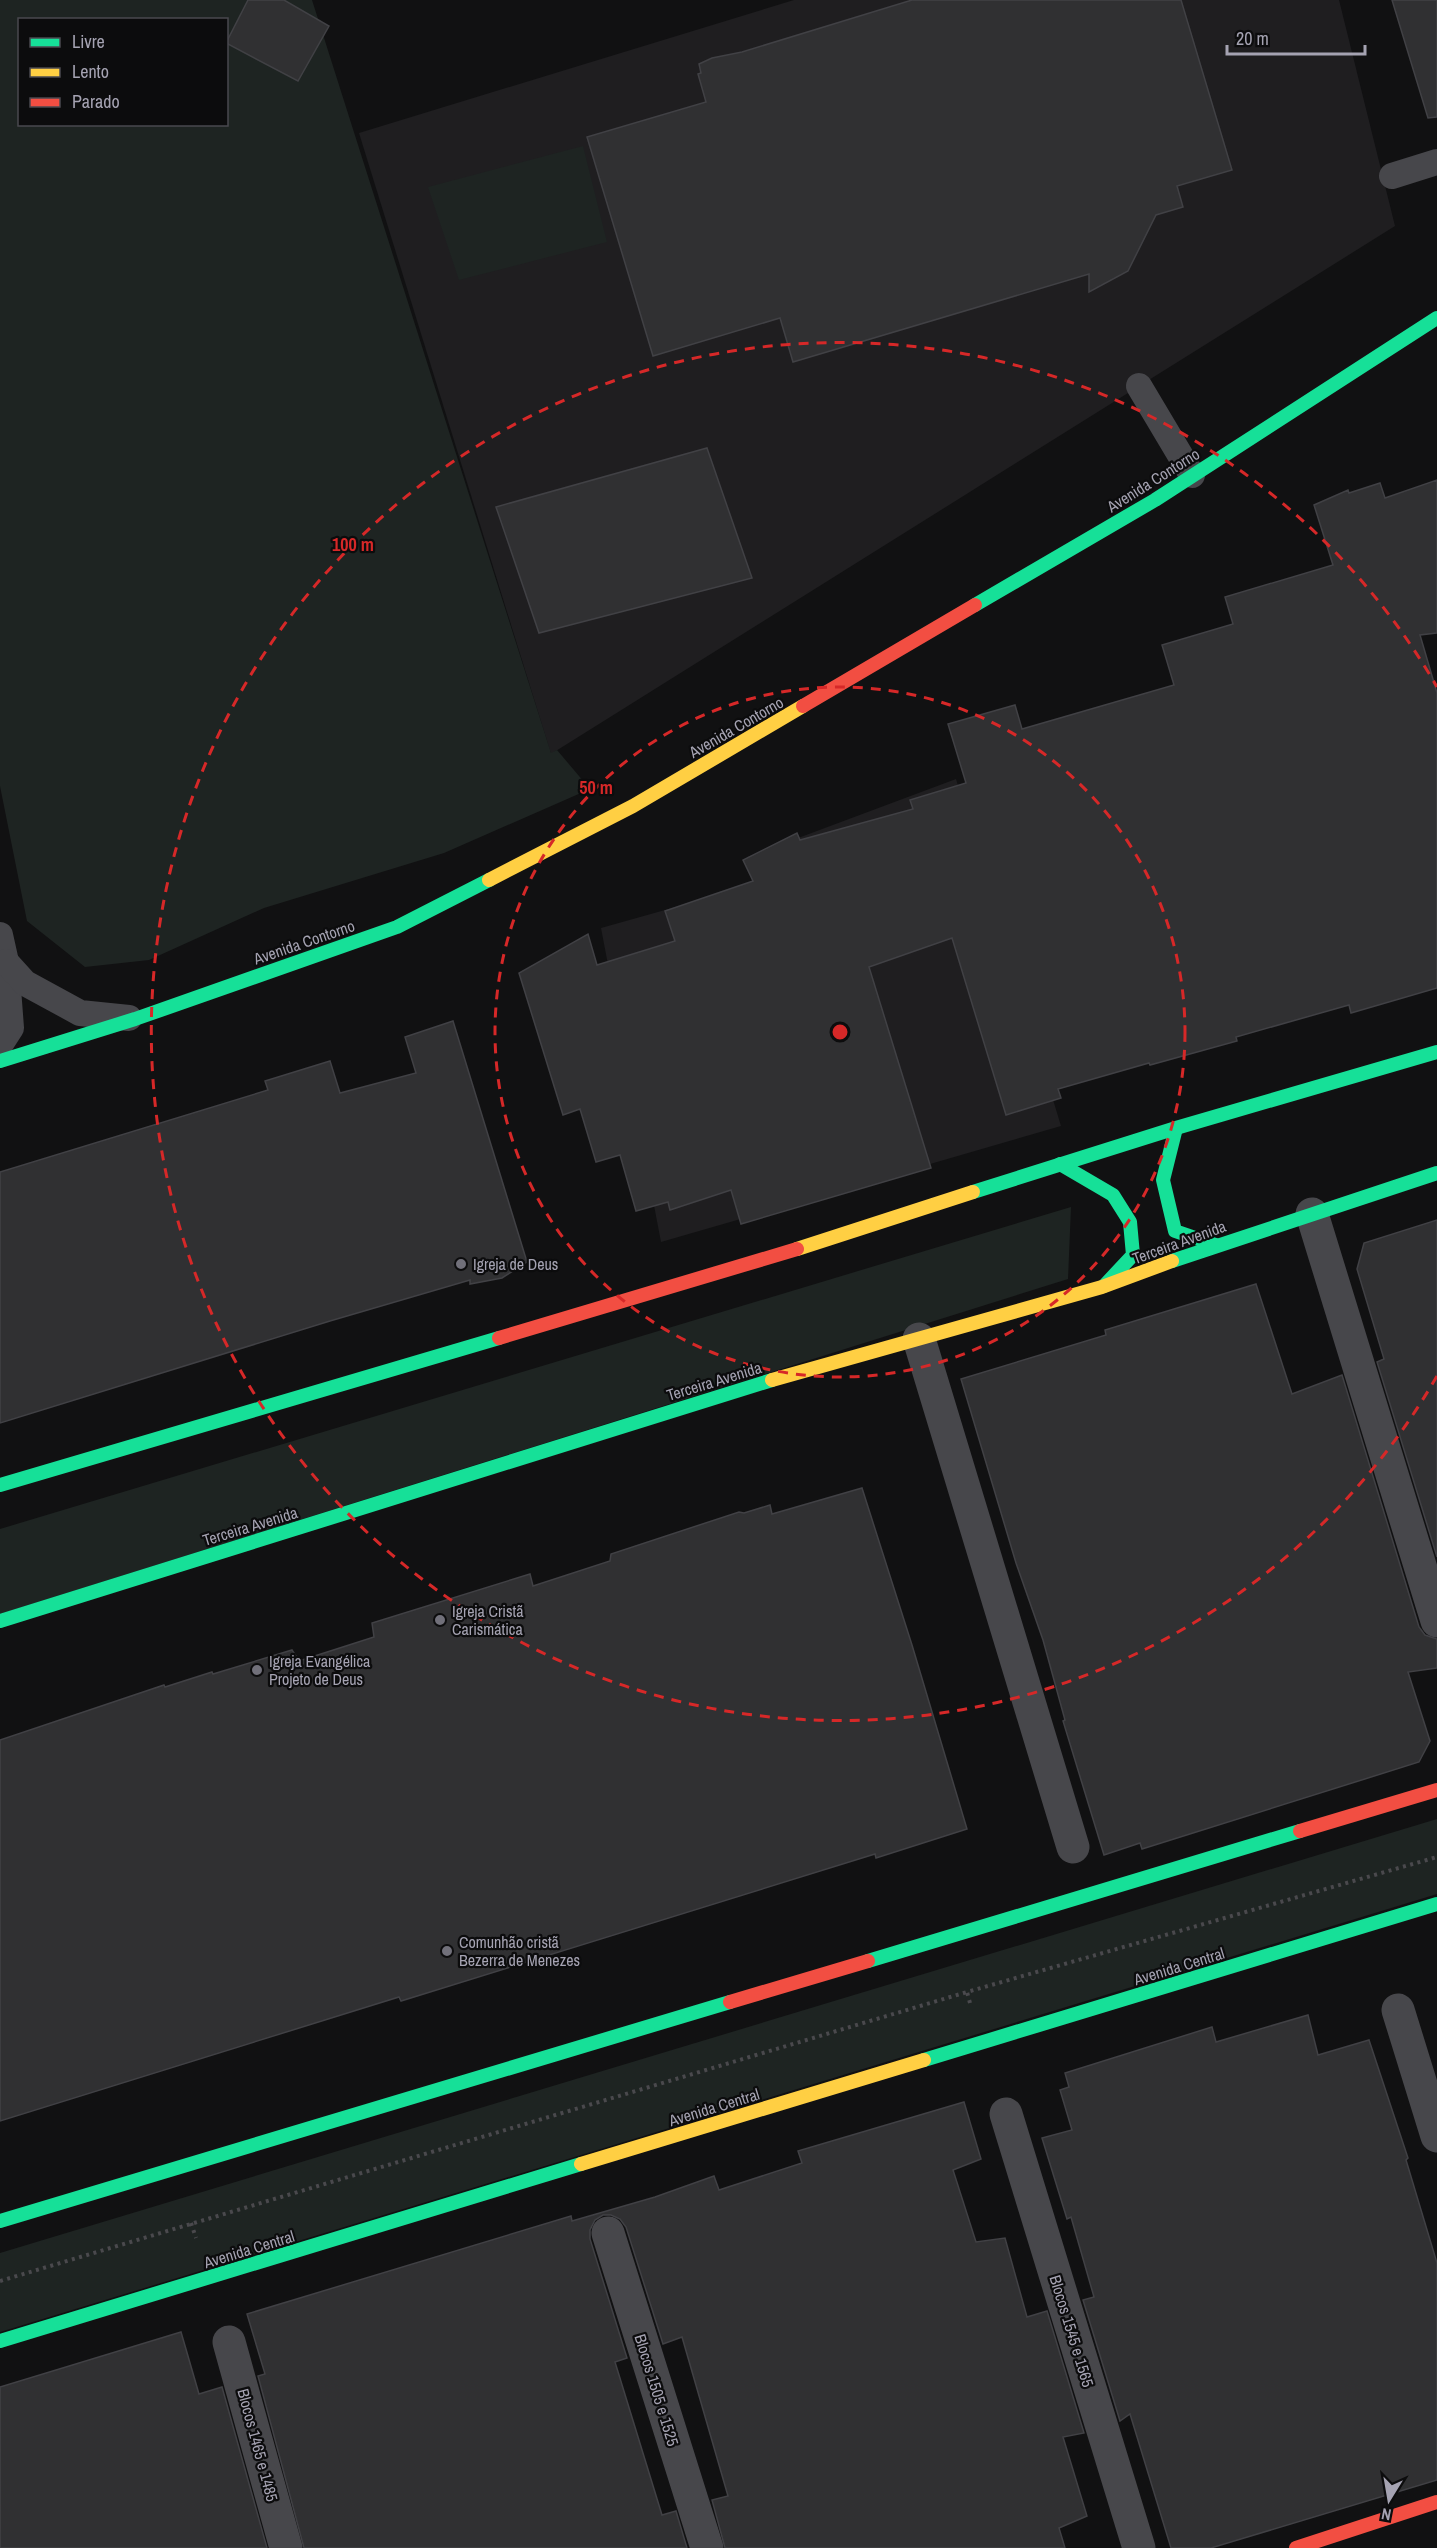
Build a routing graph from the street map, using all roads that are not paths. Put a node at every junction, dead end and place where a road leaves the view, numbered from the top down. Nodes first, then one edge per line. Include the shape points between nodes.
1 (1437, 162) edge
2 (1392, 176) dead end
3 (1437, 318) edge
4 (1139, 386) dead end
5 (1192, 475) junction
6 (0, 934) edge
7 (6, 962) junction
8 (135, 1019) junction
9 (0, 1045) edge
10 (1437, 1052) edge
11 (0, 1061) edge
12 (1176, 1128) junction
13 (1060, 1164) junction
14 (1437, 1173) edge
15 (1312, 1214) junction
16 (1216, 1245) junction
17 (1102, 1287) junction
18 (919, 1339) junction
19 (0, 1485) edge
20 (0, 1621) edge
21 (1437, 1621) edge
22 (1437, 1790) edge
23 (1073, 1847) dead end
24 (1437, 1904) edge
25 (1398, 2010) dead end
26 (1006, 2114) dead end
27 (1437, 2136) edge
28 (0, 2221) edge
29 (608, 2233) dead end
30 (0, 2341) edge
31 (229, 2342) dead end
32 (1437, 2502) edge
33 (286, 2548) edge
34 (707, 2548) edge
35 (1139, 2548) edge
36 (1296, 2548) edge

1 - 2 lane
3 - 5 street, Avenida Contorno
4 - 5 lane
5 - 8 street, Avenida Contorno via 633,806 397,927
6 - 7 lane
7 - 8 lane via 25,983 80,1013
7 - 9 lane via 11,1028
8 - 11 street, Avenida Contorno
10 - 12 street
12 - 13 street
12 - 16 street via 1163,1180 1175,1231
13 - 17 street via 1113,1195 1130,1222 1133,1255
13 - 19 street via 727,1271
14 - 15 street, Terceira Avenida
15 - 16 street, Terceira Avenida
15 - 21 street
16 - 17 street, Terceira Avenida
17 - 18 street, Terceira Avenida
18 - 20 street, Terceira Avenida via 767,1382
18 - 23 street
22 - 28 street
24 - 30 street, Avenida Central
25 - 27 street
26 - 35 street, Blocos 1545 e 1565
29 - 34 street, Blocos 1505 e 1525
31 - 33 street, Blocos 1465 e 1485
32 - 36 street

